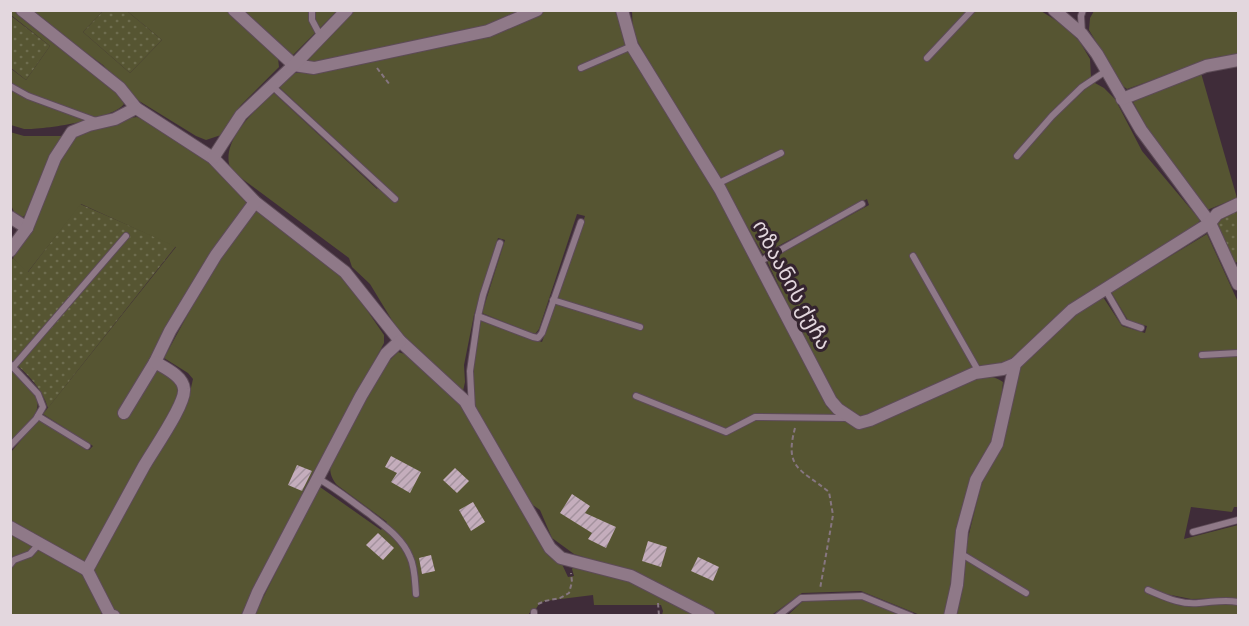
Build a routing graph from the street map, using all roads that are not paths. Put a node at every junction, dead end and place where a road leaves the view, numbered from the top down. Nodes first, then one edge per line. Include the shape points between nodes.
1 (22, 10) edge
2 (234, 10) edge
3 (312, 10) edge
4 (347, 10) edge
5 (537, 10) edge
6 (622, 10) edge
7 (972, 10) edge
8 (1054, 10) edge
9 (1083, 10) edge
10 (1082, 34) junction
11 (321, 37) junction
12 (632, 46) junction
13 (927, 58) dead end
14 (1239, 60) edge
15 (294, 65) junction
16 (581, 69) dead end
17 (1106, 71) junction
18 (10, 86) edge
19 (272, 86) junction
20 (1122, 99) junction
21 (136, 108) junction
22 (100, 122) junction
23 (781, 153) dead end
24 (1017, 156) dead end
25 (213, 158) junction
26 (717, 184) junction
27 (395, 199) dead end
28 (255, 202) junction
29 (862, 204) dead end
30 (1239, 204) edge
31 (10, 217) edge
32 (581, 222) dead end
33 (1210, 223) junction
34 (27, 228) junction
35 (126, 236) dead end
36 (500, 243) dead end
37 (10, 251) edge
38 (913, 256) dead end
39 (758, 262) junction
40 (1237, 276) edge
41 (1105, 290) junction
42 (553, 300) junction
43 (478, 316) junction
44 (640, 327) dead end
45 (1141, 328) dead end
46 (400, 341) junction
47 (1239, 353) edge
48 (1202, 355) dead end
49 (155, 362) junction
50 (1015, 364) junction
51 (12, 366) edge
52 (980, 372) junction
53 (636, 396) dead end
54 (124, 413) dead end
55 (472, 413) junction
56 (38, 416) junction
57 (850, 418) junction
58 (10, 446) edge
59 (87, 446) dead end
60 (317, 477) junction
61 (1239, 520) edge
62 (10, 527) edge
63 (1193, 532) dead end
64 (39, 544) junction
65 (960, 553) junction
66 (10, 565) edge
67 (87, 570) junction
68 (1148, 590) dead end
69 (1026, 593) dead end
70 (416, 594) dead end
71 (1239, 602) edge
72 (111, 615) edge
73 (248, 615) edge
74 (710, 615) edge
75 (778, 615) edge
76 (911, 615) edge
77 (950, 615) edge

1 - 21 street via 120,88
2 - 15 street
3 - 11 lane via 312,20
4 - 11 street
5 - 15 street via 488,31 314,68
6 - 12 street, ოზაანის ქუჩა
7 - 13 lane
8 - 10 street
9 - 10 lane
10 - 17 street
11 - 15 street
12 - 16 lane
12 - 26 street, ოზაანის ქუჩა
14 - 20 street via 1206,66
15 - 19 street
17 - 20 street
17 - 24 lane via 1082,87
18 - 22 lane
19 - 25 street via 241,116
19 - 27 lane
20 - 33 street
21 - 22 street
21 - 25 street
22 - 34 street via 72,132 55,158
23 - 26 lane
25 - 28 street
26 - 39 street, ოზაანის ქუჩა
28 - 46 street via 345,272
28 - 49 street via 216,255
29 - 39 lane
30 - 33 street via 1217,214
31 - 34 street
32 - 42 lane
33 - 40 street
33 - 41 street
34 - 37 street
35 - 51 lane
36 - 43 lane
38 - 52 lane
39 - 57 street, ოზაანის ქუჩა via 831,401
41 - 45 lane via 1124,322
41 - 50 street via 1072,310
42 - 43 lane via 538,338
42 - 44 lane
43 - 55 lane via 470,371
46 - 55 street via 465,401
46 - 60 street via 386,354
47 - 48 lane
49 - 54 street
49 - 67 street via 179,378 185,390 183,398
50 - 52 street
50 - 65 street via 997,444 976,480
51 - 56 lane via 38,394 43,407
52 - 57 street via 870,420 859,423
53 - 57 lane via 726,432 755,417
55 - 74 street via 550,548 561,558 631,576
56 - 58 lane
56 - 59 lane
60 - 70 lane via 385,525 402,542 411,558
60 - 73 street
61 - 63 lane
62 - 64 street
64 - 66 lane
64 - 67 street
65 - 69 lane
65 - 77 street
67 - 72 street
68 - 71 lane via 1174,602
75 - 76 lane via 801,598 862,596

